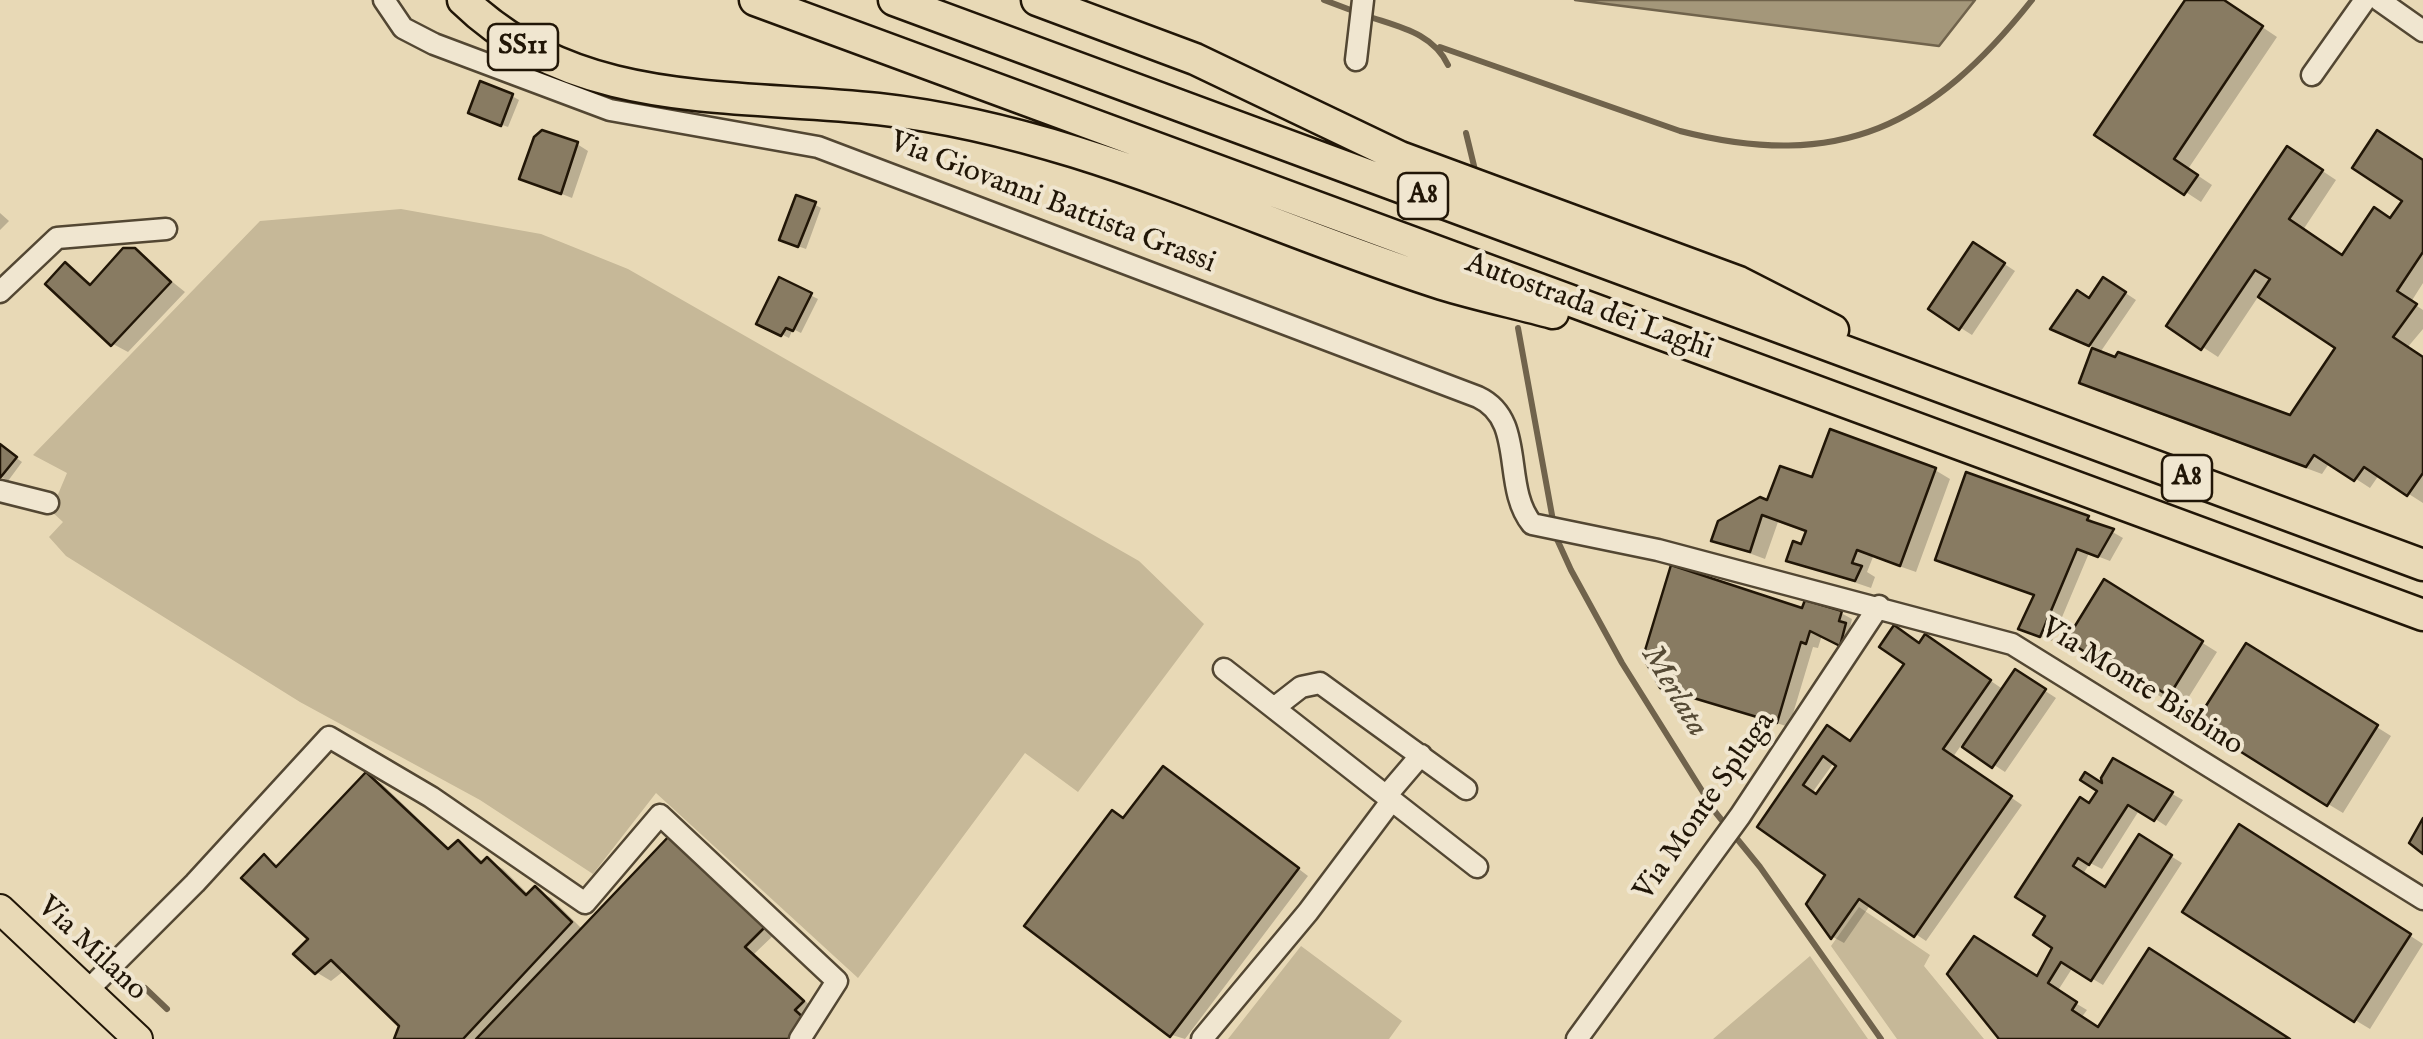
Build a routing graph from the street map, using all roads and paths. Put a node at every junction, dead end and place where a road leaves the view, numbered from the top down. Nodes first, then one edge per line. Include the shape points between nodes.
1 (384, 0) edge
2 (463, 0) edge
3 (754, 0) edge
4 (894, 0) edge
5 (1037, 0) edge
6 (1363, 0) edge
7 (2364, 0) edge
8 (2379, 0) edge
9 (2423, 31) edge
10 (1356, 60) dead end
11 (2312, 74) dead end
12 (166, 229) dead end
13 (0, 292) edge
14 (1715, 355) junction
15 (1951, 391) junction
16 (0, 490) edge
17 (48, 502) dead end
18 (1626, 543) joint
19 (2423, 565) edge
20 (1879, 606) junction
21 (2423, 615) edge
22 (1224, 668) dead end
23 (1274, 708) junction
24 (1421, 755) junction
25 (1466, 788) dead end
26 (1389, 798) junction
27 (1477, 867) dead end
28 (2423, 899) edge
29 (0, 909) edge
30 (88, 991) junction
31 (138, 1039) edge
32 (800, 1039) edge
33 (1202, 1039) edge
34 (1576, 1039) edge

1 - 18 street, Via Giovanni Battista Grassi via 403,28 434,44 610,110 818,148 1489,402 1504,419 1525,512 1540,528
2 - 14 highway, SS11 via 531,51 594,76 699,98 878,109 1004,131 1132,169 1443,284
3 - 14 highway, Autostrada dei Laghi / A8
4 - 15 highway, Autostrada dei Laghi / A8
5 - 15 highway via 1196,59 1400,158 1740,282
6 - 10 street
7 - 11 street
8 - 9 street
12 - 13 street via 57,238
14 - 21 highway, Autostrada dei Laghi / A8
15 - 19 highway, Autostrada dei Laghi / A8
16 - 17 street
18 - 20 street, Via Monte Bisbino
20 - 28 street, Via Monte Bisbino via 2012,644
20 - 34 street, Via Monte Spluga via 1740,816
22 - 23 street
23 - 24 street via 1300,686 1320,683
23 - 26 street
24 - 25 street
24 - 26 street
26 - 27 street
26 - 33 street via 1308,912
29 - 30 main road, Via Milano
30 - 31 main road, Via Milano
30 - 32 street via 329,737 586,903 660,815 837,981

